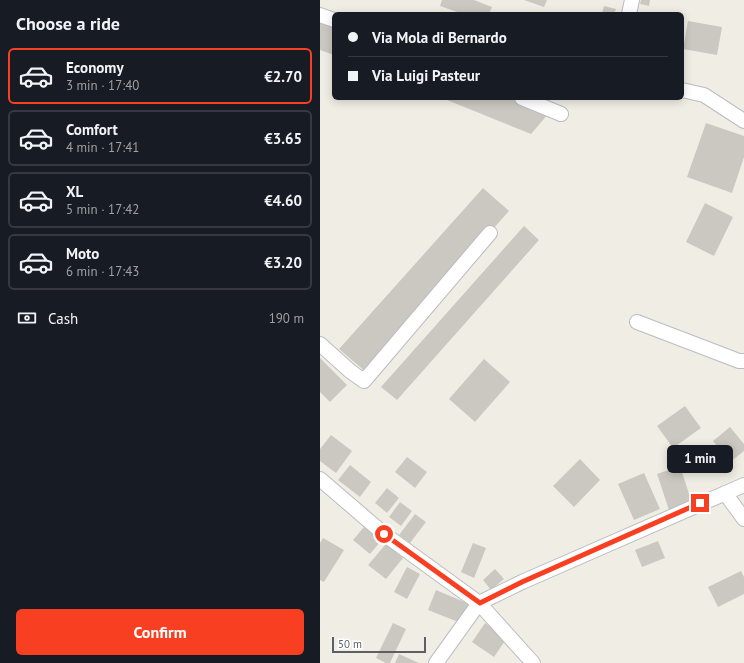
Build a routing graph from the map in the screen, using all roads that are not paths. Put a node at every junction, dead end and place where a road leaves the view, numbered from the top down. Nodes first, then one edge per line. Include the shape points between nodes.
1 (632, 0) edge
2 (629, 12) edge
3 (320, 15) edge
4 (332, 19) edge
5 (684, 91) edge
6 (527, 100) edge
7 (562, 114) dead end
8 (744, 121) edge
9 (490, 233) dead end
10 (637, 322) dead end
11 (320, 344) edge
12 (744, 361) edge
13 (320, 479) edge
14 (744, 485) edge
15 (725, 493) junction
16 (744, 519) edge
17 (480, 603) junction
18 (436, 663) edge
19 (533, 663) edge

1 - 2 street
3 - 4 street
5 - 8 street via 704,96
6 - 7 street
9 - 11 street via 364,381
10 - 12 street
13 - 17 street via 384,534
14 - 15 street
15 - 16 street
15 - 17 street
17 - 18 street
17 - 19 street

